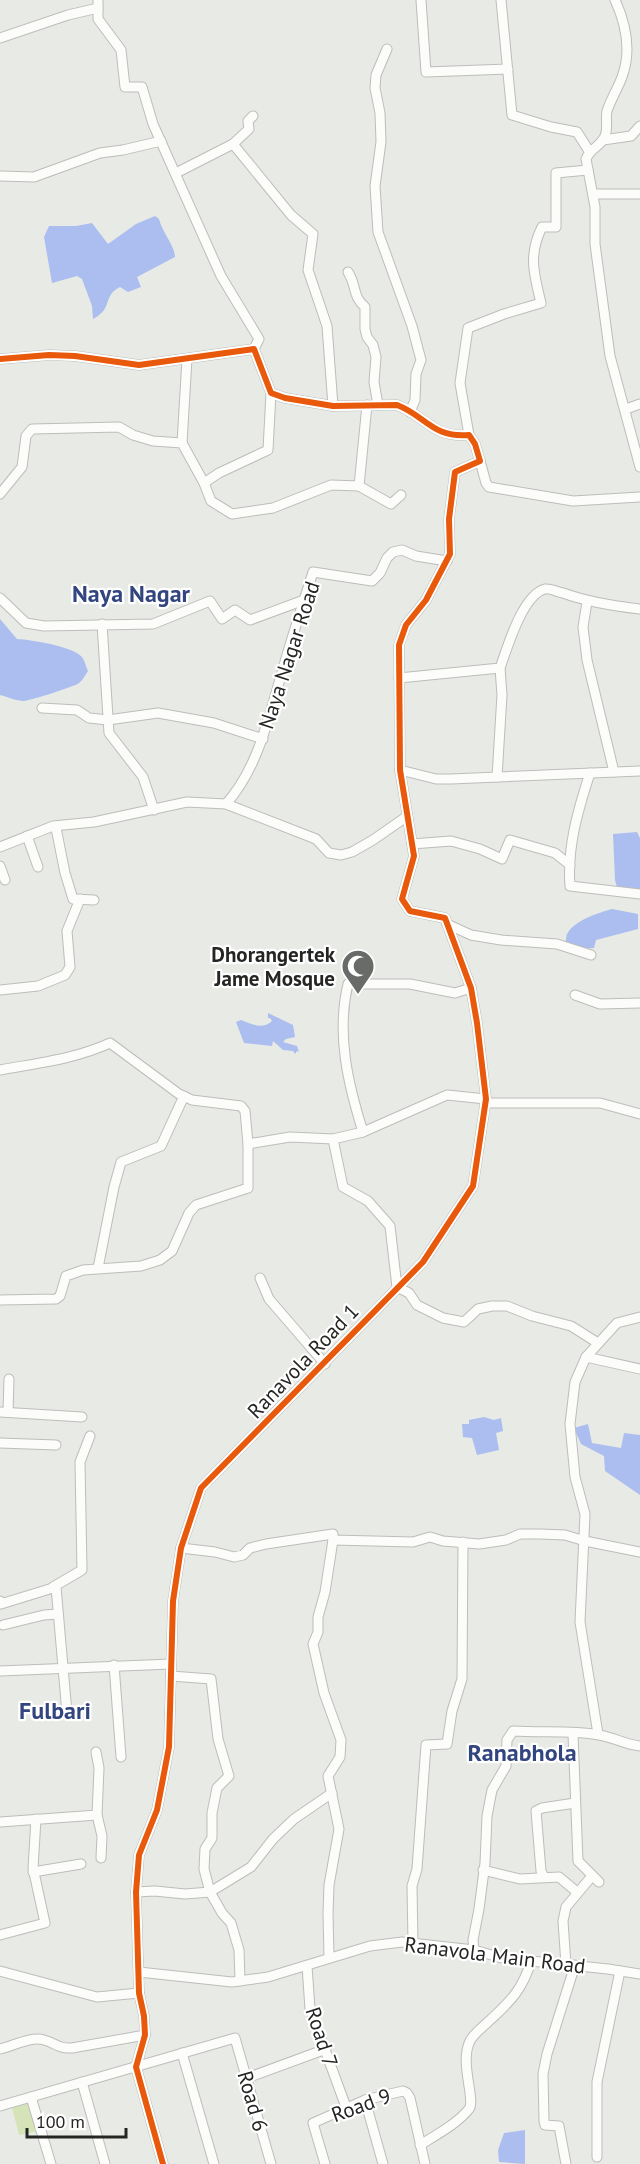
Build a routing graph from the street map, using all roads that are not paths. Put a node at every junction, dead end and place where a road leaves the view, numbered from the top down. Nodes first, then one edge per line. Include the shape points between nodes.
1 (421, 0) edge
2 (501, 0) edge
3 (615, 0) edge
4 (98, 4) edge
5 (0, 38) edge
6 (387, 49) dead end
7 (508, 69) junction
8 (253, 116) dead end
9 (640, 126) edge
10 (603, 140) junction
11 (161, 141) junction
12 (233, 144) junction
13 (589, 151) junction
14 (588, 170) junction
15 (176, 173) junction
16 (0, 176) edge
17 (593, 194) junction
18 (640, 194) edge
19 (348, 272) dead end
20 (254, 349) junction
21 (0, 359) edge
22 (187, 359) junction
23 (271, 393) junction
24 (640, 404) edge
25 (367, 405) junction
26 (378, 405) junction
27 (333, 406) junction
28 (626, 409) junction
29 (410, 412) junction
30 (469, 435) junction
31 (182, 443) junction
32 (480, 461) junction
33 (640, 467) edge
34 (204, 483) junction
35 (359, 486) junction
36 (0, 494) edge
37 (400, 495) dead end
38 (640, 497) edge
39 (447, 561) junction
40 (0, 597) edge
41 (304, 600) junction
42 (587, 602) junction
43 (640, 609) edge
44 (102, 624) junction
45 (500, 668) junction
46 (399, 678) junction
47 (42, 708) dead end
48 (108, 720) junction
49 (263, 739) junction
50 (400, 770) junction
51 (640, 771) edge
52 (614, 772) junction
53 (590, 773) junction
54 (497, 777) junction
55 (226, 804) junction
56 (154, 810) junction
57 (406, 817) junction
58 (56, 828) dead end
59 (27, 836) junction
60 (412, 844) junction
61 (0, 848) edge
62 (570, 865) junction
63 (0, 866) edge
64 (38, 867) dead end
65 (5, 880) dead end
66 (640, 894) edge
67 (80, 899) junction
68 (94, 900) dead end
69 (447, 924) junction
70 (591, 955) dead end
71 (471, 988) junction
72 (0, 990) edge
73 (575, 995) dead end
74 (640, 1003) edge
75 (0, 1070) edge
76 (184, 1096) junction
77 (485, 1101) junction
78 (640, 1114) edge
79 (363, 1132) junction
80 (333, 1139) junction
81 (248, 1144) junction
82 (98, 1268) junction
83 (260, 1278) dead end
84 (397, 1287) junction
85 (0, 1300) edge
86 (640, 1317) edge
87 (598, 1343) junction
88 (586, 1357) junction
89 (325, 1364) junction
90 (640, 1369) edge
91 (9, 1378) dead end
92 (4, 1412) edge
93 (82, 1417) dead end
94 (90, 1436) dead end
95 (0, 1443) edge
96 (56, 1445) dead end
97 (333, 1540) junction
98 (585, 1541) junction
99 (463, 1542) junction
100 (181, 1548) junction
101 (640, 1552) edge
102 (53, 1587) junction
103 (0, 1601) edge
104 (58, 1614) junction
105 (3, 1625) dead end
106 (171, 1664) junction
107 (114, 1665) junction
108 (64, 1667) junction
109 (0, 1671) edge
110 (171, 1676) junction
111 (67, 1713) dead end
112 (573, 1734) junction
113 (598, 1734) junction
114 (640, 1746) edge
115 (96, 1752) dead end
116 (121, 1757) dead end
117 (332, 1793) junction
118 (575, 1803) junction
119 (97, 1815) junction
120 (36, 1819) junction
121 (0, 1822) edge
122 (101, 1858) dead end
123 (81, 1864) dead end
124 (483, 1870) junction
125 (33, 1872) junction
126 (544, 1877) junction
127 (136, 1892) junction
128 (210, 1892) junction
129 (578, 1892) junction
130 (0, 1935) edge
131 (413, 1943) junction
132 (474, 1950) junction
133 (329, 1958) junction
134 (531, 1961) junction
135 (571, 1965) junction
136 (308, 1966) junction
137 (0, 1971) edge
138 (621, 1971) junction
139 (139, 1972) junction
140 (640, 1974) edge
141 (240, 1981) junction
142 (139, 1994) junction
143 (145, 2035) junction
144 (0, 2049) edge
145 (326, 2049) junction
146 (182, 2053) junction
147 (136, 2067) junction
148 (247, 2078) junction
149 (82, 2082) junction
150 (31, 2097) junction
151 (365, 2100) junction
152 (0, 2106) edge
153 (346, 2107) junction
154 (420, 2145) junction
155 (597, 2157) dead end
156 (51, 2164) edge
157 (105, 2164) edge
158 (163, 2164) edge
159 (214, 2164) edge
160 (271, 2164) edge
161 (325, 2164) edge
162 (383, 2164) edge
163 (425, 2164) edge
164 (566, 2164) edge

1 - 7 street via 426,72
2 - 7 street
3 - 10 street via 628,43 623,75 608,109
4 - 5 street
4 - 11 street via 98,19 121,50 125,87 142,87
6 - 29 street via 376,75 381,142 375,186 378,232 421,360
7 - 13 street via 512,114 577,132
8 - 12 street via 248,122 249,129
9 - 10 street via 631,136
10 - 13 street
11 - 15 street
11 - 16 street via 100,153 34,177
12 - 15 street
12 - 27 street via 291,215 313,234 308,270 327,326
13 - 14 street
14 - 17 street
14 - 30 street via 556,173 556,227 542,227 532,266 541,303 468,328 460,383
15 - 20 street via 221,276 259,339
17 - 18 street
17 - 28 street via 595,244 610,356
19 - 26 street via 357,300 365,307 367,337 376,357
20 - 22 street
20 - 23 street
21 - 22 street via 75,356 139,365
22 - 31 street
23 - 27 street
23 - 34 street via 268,450
24 - 28 street
25 - 26 street
25 - 27 street
25 - 35 street
26 - 29 street via 397,405
28 - 33 street
29 - 30 street via 441,432
30 - 32 street
31 - 34 street
31 - 36 street via 153,441 119,427 32,429 26,436 22,467
32 - 38 street via 489,487 573,501
32 - 39 street via 455,472
34 - 35 street via 211,501 232,514 273,508 331,485
35 - 37 street via 390,504
39 - 41 street, Naya Nagar Road via 402,550 387,558 372,581 314,572
39 - 46 street via 426,600 406,625 399,645
40 - 44 street via 27,623
41 - 44 street via 250,620 235,610 222,619 210,601 153,624
41 - 49 street, Naya Nagar Road
42 - 43 street
42 - 45 street via 552,590 536,594 519,616
42 - 52 street via 583,627 587,660
44 - 48 street
45 - 46 street
45 - 54 street
46 - 50 street
47 - 48 street via 77,710 89,718
48 - 49 street via 158,713 214,723
48 - 56 street via 109,733 143,777
49 - 55 street, Naya Nagar Road via 237,791
50 - 54 street via 436,779
50 - 57 street
51 - 52 street
52 - 53 street
53 - 54 street
53 - 62 street via 576,817
55 - 56 street via 187,802
55 - 57 street via 316,839 329,853 341,855 373,840
56 - 59 street via 52,826
57 - 60 street
58 - 67 street via 73,899
59 - 61 street
59 - 64 street
60 - 62 street via 451,841 502,859 510,840 555,853
60 - 69 street via 414,856 402,898 410,911 445,918
62 - 66 street via 570,886
63 - 65 street
67 - 68 street
67 - 72 street via 67,931 70,967 65,975 38,986
69 - 70 street via 471,935 557,944
69 - 71 street, Ranavola Road 1
71 - 77 street, Ranavola Road 1
71 - 79 street via 455,993 410,984 348,984 342,1030 345,1063
73 - 74 street via 600,1004
75 - 76 street via 89,1053 110,1043
76 - 81 street via 241,1106 245,1111
76 - 82 street via 161,1146 121,1162
77 - 78 street via 600,1103
77 - 79 street via 447,1095
77 - 84 street, Ranavola Road 1 via 473,1186 423,1262
79 - 80 street
80 - 81 street via 290,1137
80 - 84 street via 343,1187 368,1201 390,1226
81 - 82 street via 248,1188 196,1205 172,1251 141,1266
82 - 85 street via 66,1276 56,1299
83 - 89 street via 268,1299
84 - 87 street via 409,1293 417,1305 443,1318 464,1322 478,1309 507,1306 571,1326
84 - 89 street, Ranavola Road 1
86 - 87 street via 617,1323
87 - 88 street
88 - 90 street
88 - 98 street via 575,1382 570,1430 575,1477 585,1514
89 - 100 street, Ranavola Road 1 via 201,1488
91 - 92 street
92 - 93 street
94 - 102 street via 80,1462 82,1570
95 - 96 street
97 - 99 street via 412,1542 430,1537
97 - 100 street via 333,1534 266,1544 234,1557
97 - 117 street via 313,1644 324,1693 342,1740 340,1757 328,1776
98 - 99 street via 565,1535 520,1534 479,1544
98 - 101 street
98 - 113 street via 580,1622
99 - 131 street via 462,1679 447,1744 426,1745 417,1869 412,1886
100 - 106 street, Ranavola Road 1 via 173,1601
102 - 103 street via 1,1604
102 - 104 street
104 - 105 street
104 - 108 street
106 - 107 street
106 - 110 street, Ranavola Road 1
107 - 108 street
107 - 116 street
108 - 109 street
108 - 111 street
110 - 127 street, Ranavola Road 1 via 169,1747 157,1810 139,1855
110 - 128 street via 211,1679 218,1739 229,1776 217,1788 212,1838 205,1849 204,1869
112 - 113 street
112 - 118 street
112 - 124 street via 513,1731 507,1740 506,1766 492,1790 485,1827
113 - 114 street
115 - 119 street
117 - 128 street via 294,1819 251,1867
117 - 133 street via 339,1828 329,1885
118 - 126 street via 536,1811
118 - 129 street via 578,1861 595,1879
119 - 120 street
119 - 122 street via 102,1836
120 - 121 street
120 - 125 street
123 - 125 street
124 - 126 street via 520,1880
124 - 132 street
125 - 130 street via 45,1923
126 - 129 street via 559,1877
127 - 128 street
127 - 139 street, Ranavola Road 1
128 - 141 street via 231,1923 239,1950
129 - 135 street via 567,1904 563,1921
131 - 132 street, Ranavola Main Road
131 - 133 street, Ranavola Main Road via 370,1946
132 - 134 street, Ranavola Main Road
133 - 136 street, Ranavola Main Road
134 - 135 street, Ranavola Main Road
134 - 154 street via 511,2002 470,2041 466,2053 470,2108
135 - 138 street, Ranavola Main Road
135 - 164 street via 543,2074 545,2125 558,2126
136 - 141 street, Ranavola Main Road
136 - 145 street, Road 7 via 309,2003
137 - 142 street via 98,1997
138 - 140 street, Ranavola Main Road
138 - 155 street via 597,2082
139 - 141 street, Ranavola Main Road
139 - 142 street, Ranavola Road 1
142 - 143 street, Ranavola Road 1
143 - 144 street via 60,2049 37,2039
143 - 147 street
145 - 148 street
145 - 153 street, Road 7
146 - 147 street
146 - 148 street, Road 6 via 235,2038
146 - 159 street
147 - 149 street
147 - 158 street
148 - 160 street, Road 6
149 - 150 street
149 - 157 street
150 - 152 street
150 - 156 street
151 - 153 street, Road 9
151 - 154 street, Road 9 via 407,2093
151 - 162 street
153 - 161 street, Road 9 via 313,2123
154 - 163 street, Road 9

